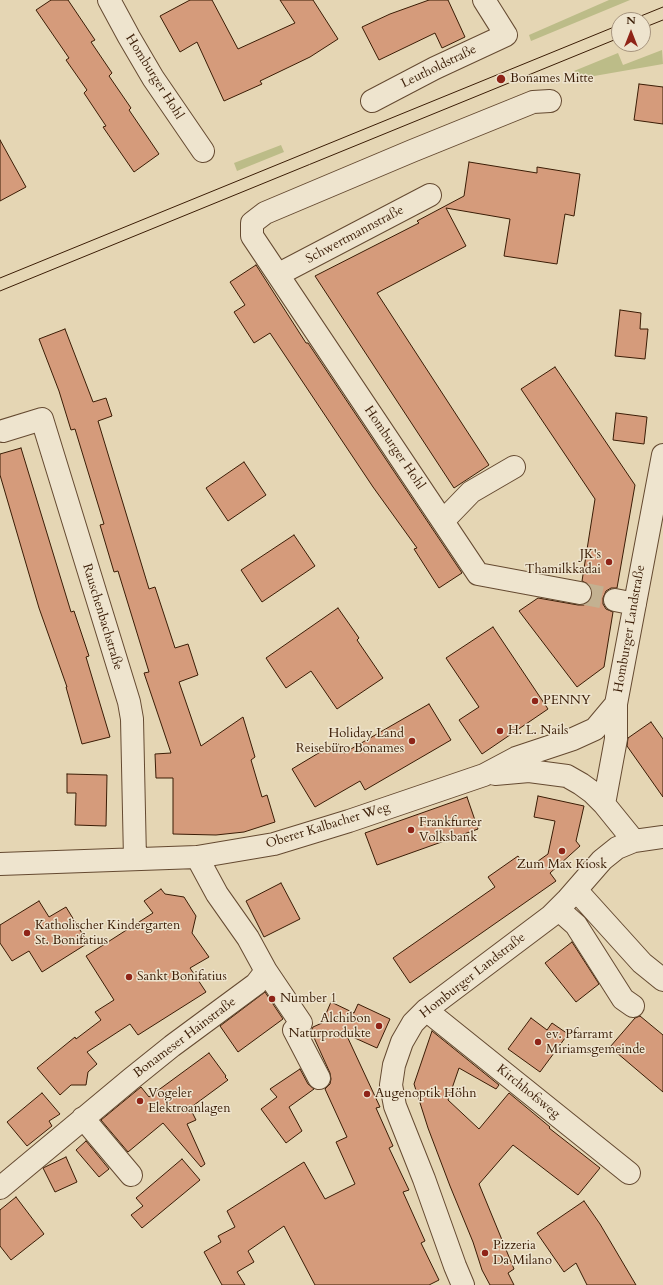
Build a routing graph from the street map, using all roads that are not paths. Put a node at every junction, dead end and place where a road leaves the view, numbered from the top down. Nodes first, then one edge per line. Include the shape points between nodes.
1 (109, 0) edge
2 (484, 0) edge
3 (372, 101) dead end
4 (550, 101) dead end
5 (203, 151) dead end
6 (430, 195) dead end
7 (279, 274) junction
8 (3, 431) dead end
9 (663, 455) edge
10 (514, 467) dead end
11 (443, 521) junction
12 (580, 593) tunnel mouth
13 (616, 704) junction
14 (484, 775) junction
15 (604, 804) junction
16 (663, 837) edge
17 (634, 841) junction
18 (197, 857) junction
19 (135, 859) junction
20 (0, 864) edge
21 (576, 890) junction
22 (558, 909) junction
23 (266, 971) junction
24 (663, 980) edge
25 (633, 1006) dead end
26 (426, 1010) junction
27 (319, 1078) dead end
28 (83, 1118) junction
29 (629, 1173) dead end
30 (131, 1174) dead end
31 (0, 1188) edge
32 (463, 1285) edge

1 - 5 street, Homburger Hohl via 153,78
2 - 3 street, Leutholdstraße via 506,35
4 - 7 street, Homburger Hohl via 532,102 265,213 252,223 252,236
6 - 7 street, Schwertmannstraße
7 - 11 street, Homburger Hohl
8 - 19 street, Rauschenbachstraße via 42,419 132,719
9 - 13 street, Homburger Landstraße via 625,602
10 - 11 street via 471,492
11 - 12 street, Homburger Hohl via 478,574
13 - 14 street, Oberer Kalbacher Weg via 595,729 516,758
13 - 15 street, Homburger Landstraße via 616,739
14 - 15 street, Oberer Kalbacher Weg via 529,771 567,776 592,792
14 - 18 street, Oberer Kalbacher Weg via 274,844
15 - 17 street, Oberer Kalbacher Weg
16 - 17 street, Homburger Landstraße
17 - 21 street, Homburger Landstraße via 617,848 602,860
18 - 19 street, Oberer Kalbacher Weg
18 - 23 street via 217,894 248,938
19 - 20 street, Oberer Kalbacher Weg
21 - 22 street, Homburger Landstraße
21 - 24 street via 642,963
22 - 25 street via 576,925 623,998
22 - 26 street, Homburger Landstraße
23 - 27 street via 301,1023 294,1030
23 - 28 street, Bonameser Hainstraße via 256,984 172,1046
26 - 29 street, Kirchhofsweg
26 - 32 street, Homburger Landstraße via 413,1023 402,1042 394,1065 391,1085 394,1106
28 - 30 street
28 - 31 street, Bonameser Hainstraße

